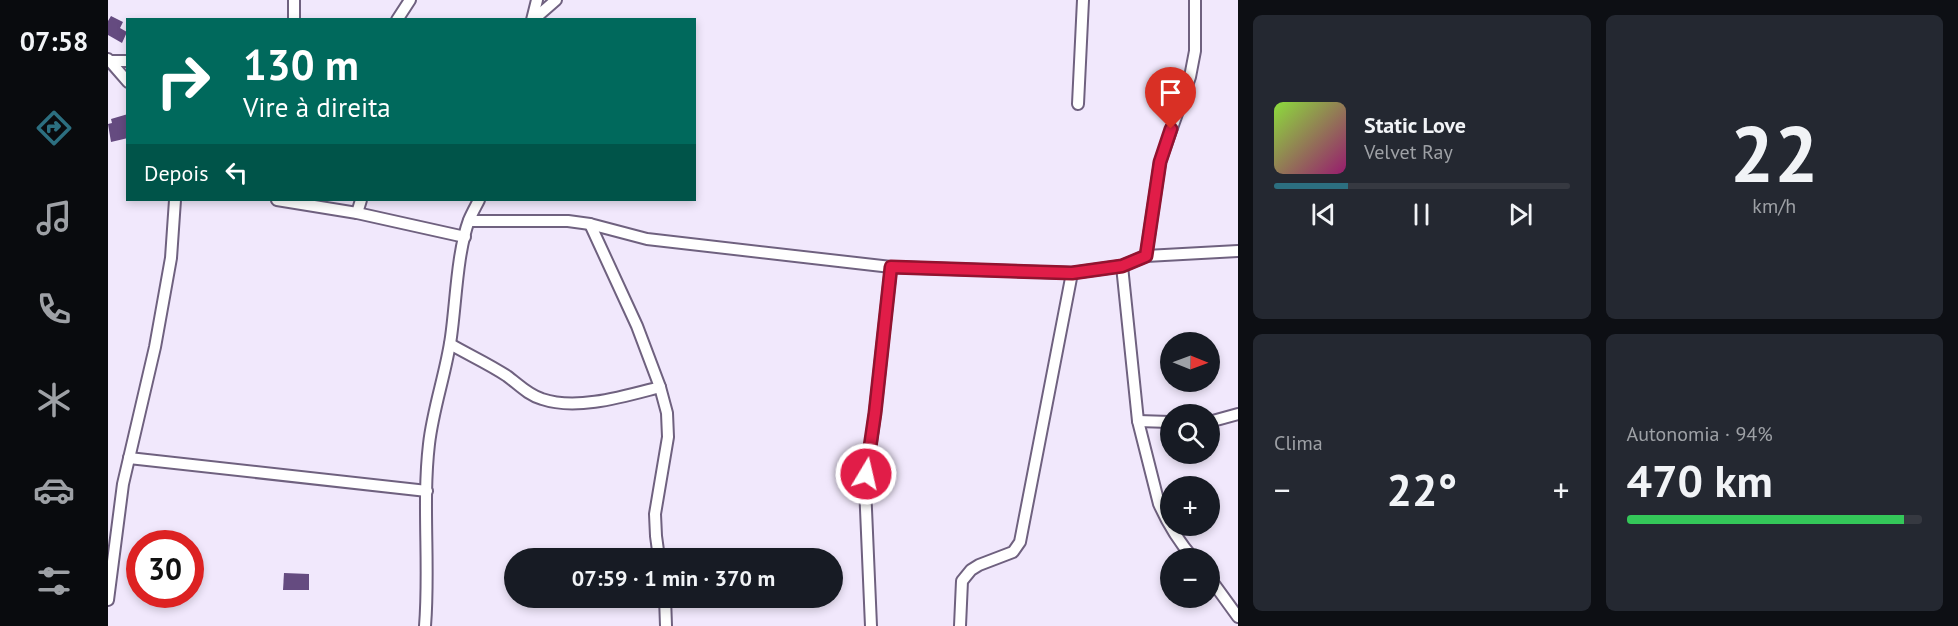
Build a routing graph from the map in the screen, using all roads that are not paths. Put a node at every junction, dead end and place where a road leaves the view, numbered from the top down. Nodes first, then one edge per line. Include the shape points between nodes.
1 (294, 0) edge
2 (410, 0) edge
3 (537, 0) edge
4 (556, 0) edge
5 (1083, 0) edge
6 (1195, 0) edge
7 (294, 18) edge
8 (398, 18) edge
9 (533, 18) edge
10 (535, 18) edge
11 (109, 60) edge
12 (126, 61) edge
13 (126, 80) edge
14 (1078, 104) dead end
15 (175, 201) edge
16 (294, 201) edge
17 (361, 201) edge
18 (479, 201) edge
19 (357, 213) junction
20 (469, 221) junction
21 (590, 224) junction
22 (465, 237) junction
23 (1238, 251) edge
24 (1146, 256) junction
25 (1122, 266) junction
26 (891, 267) junction
27 (1072, 273) junction
28 (450, 344) junction
29 (660, 387) junction
30 (1238, 414) edge
31 (1220, 419) edge
32 (1138, 421) junction
33 (1160, 422) edge
34 (129, 458) junction
35 (427, 492) junction
36 (658, 548) edge
37 (1184, 548) edge
38 (1220, 593) edge
39 (108, 600) edge
40 (665, 608) edge
41 (1238, 618) edge
42 (425, 626) edge
43 (666, 626) edge
44 (871, 626) edge
45 (960, 626) edge

1 - 7 street
2 - 8 street
3 - 9 street
4 - 10 street
5 - 14 street
6 - 24 street via 1190,77 1160,162
11 - 12 street
11 - 13 street
15 - 34 street via 171,258
16 - 19 street
17 - 19 street
18 - 20 street
19 - 22 street
20 - 21 street
20 - 22 street
21 - 26 street via 647,239
21 - 29 street
22 - 28 street
23 - 24 street
24 - 25 street
25 - 27 street
25 - 32 street
26 - 27 street
26 - 44 street via 865,486
27 - 45 street via 1020,542 1013,552 979,565 962,580
28 - 29 street via 542,399 587,402
28 - 35 street via 429,444
29 - 36 street via 669,437 655,514
30 - 31 street
32 - 33 street
32 - 37 street via 1159,504
34 - 35 street
34 - 39 street
35 - 42 street
38 - 41 street
40 - 43 street

